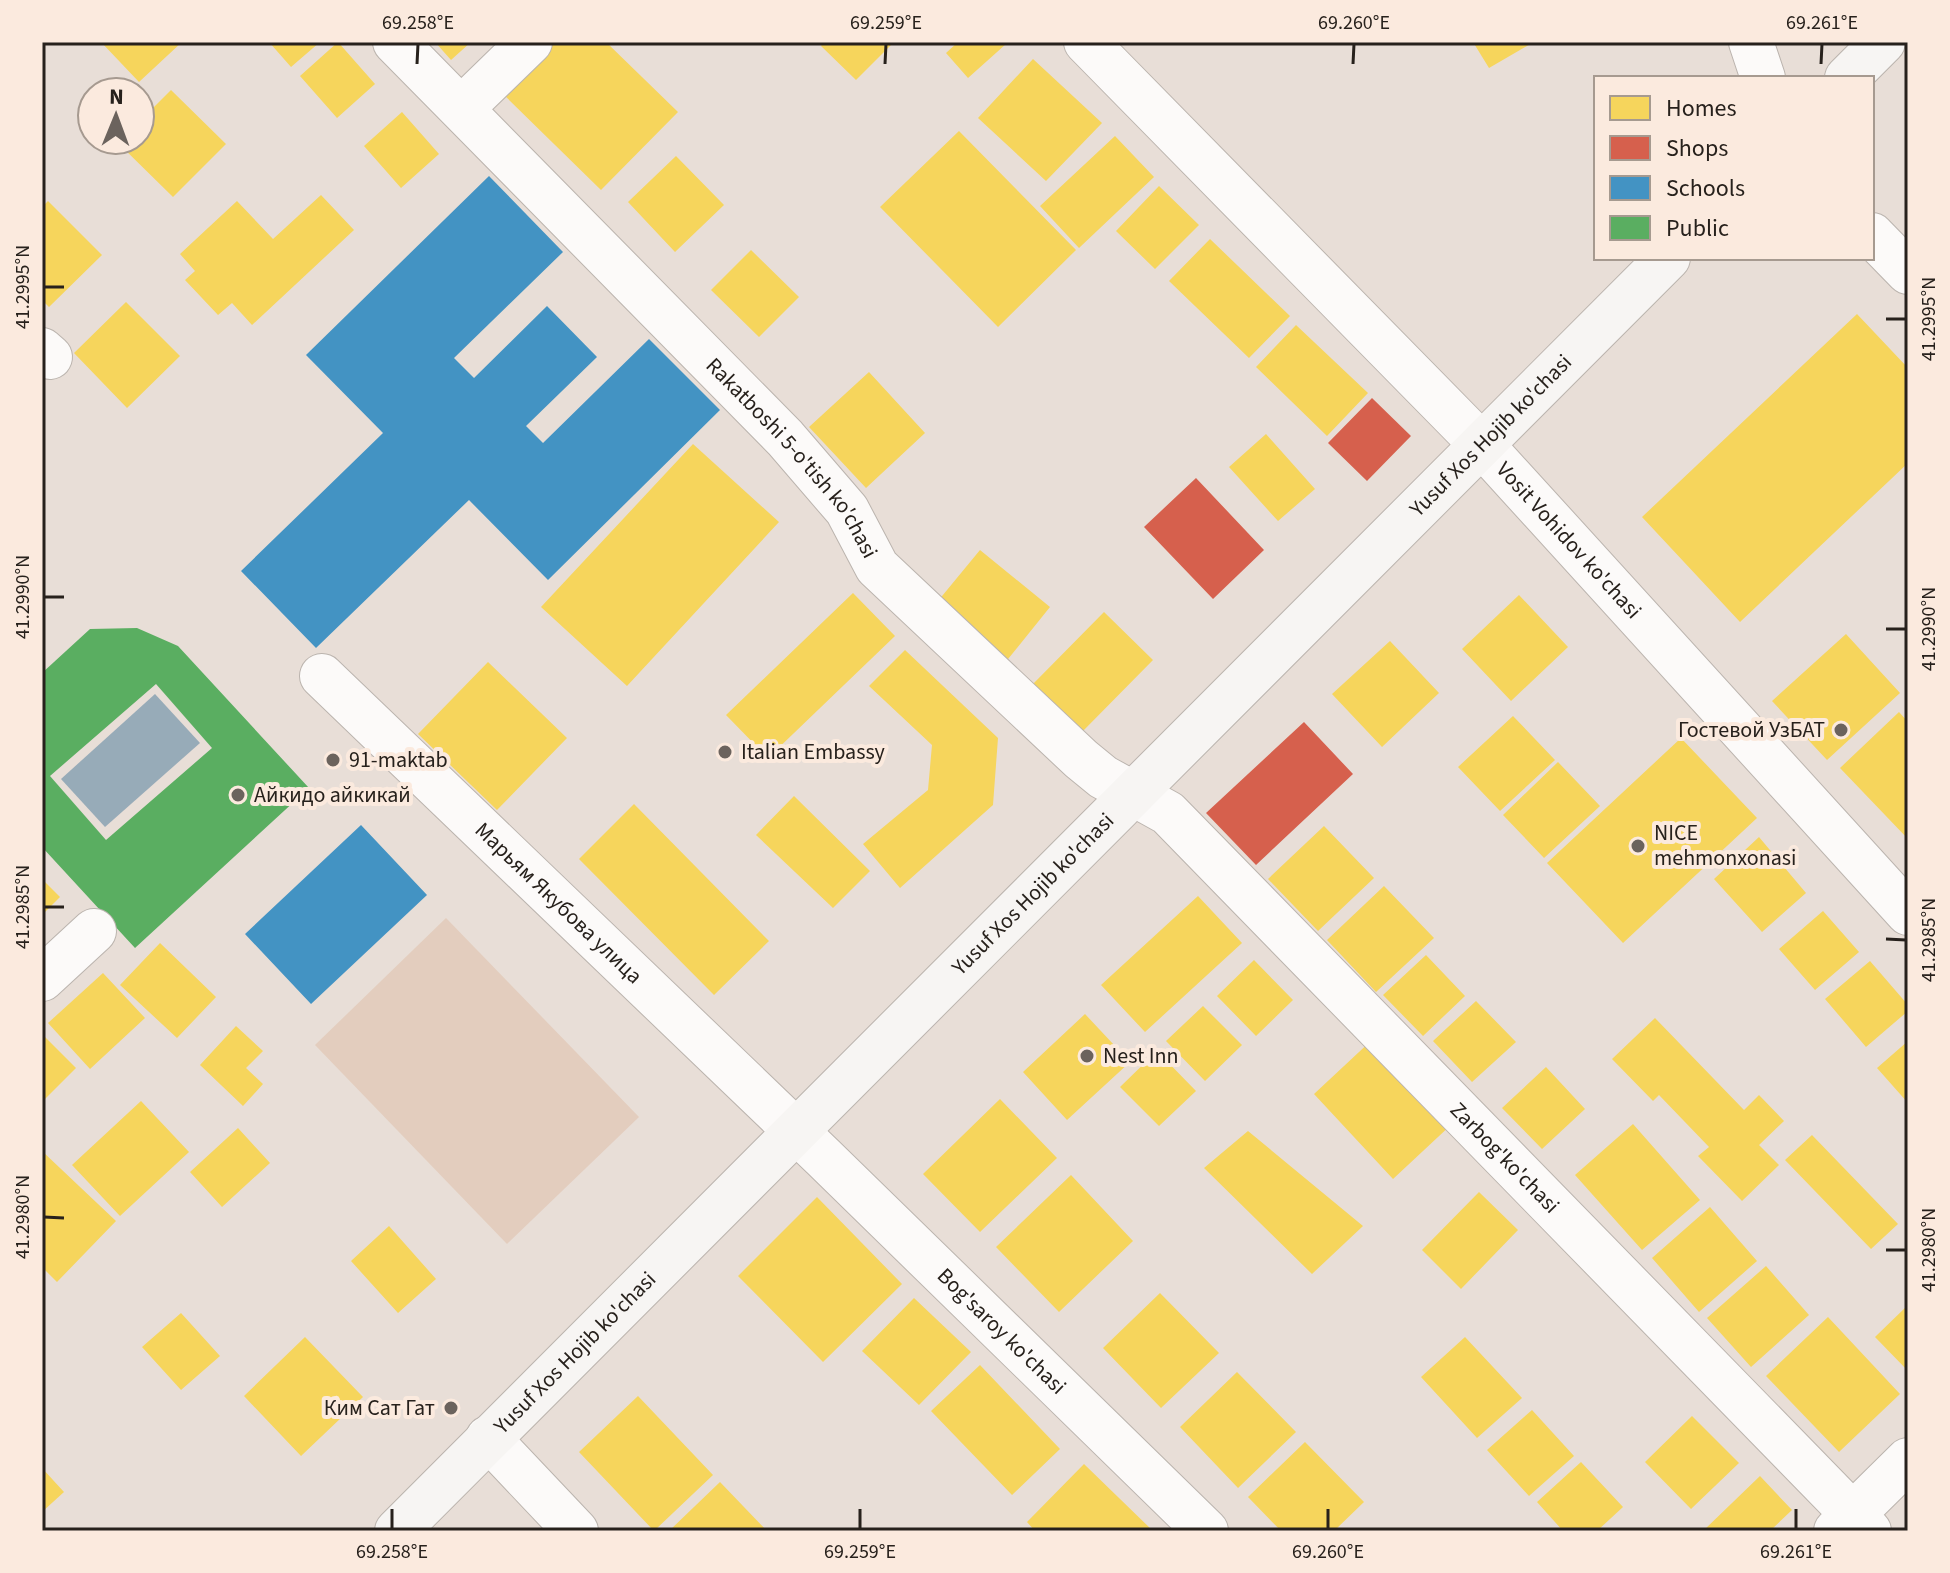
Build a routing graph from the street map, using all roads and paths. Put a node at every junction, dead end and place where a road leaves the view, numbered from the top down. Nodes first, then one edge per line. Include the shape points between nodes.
1 (395, 42) edge
2 (530, 42) edge
3 (1086, 42) edge
4 (1751, 42) edge
5 (1883, 42) edge
6 (1762, 76) edge
7 (1849, 76) edge
8 (462, 108) junction
9 (1874, 237) edge
10 (1666, 260) edge
11 (1908, 272) edge
12 (1482, 445) junction
13 (322, 676) dead end
14 (1133, 793) junction
15 (1908, 913) edge
16 (94, 931) dead end
17 (42, 979) edge
18 (796, 1131) junction
19 (488, 1438) junction
20 (1908, 1460) edge
21 (1853, 1526) edge
22 (397, 1531) edge
23 (576, 1531) edge
24 (1206, 1531) edge

1 - 8 street, Rakatboshi 5-o'tish ko'chasi
2 - 8 street
3 - 12 street, Vosit Vohidov ko'chasi
4 - 6 street
5 - 7 main road
8 - 14 street, Rakatboshi 5-o'tish ko'chasi via 785,438 847,510 877,567 1081,759
9 - 11 street
10 - 12 main road, Yusuf Xos Hojib ko'chasi
12 - 14 main road, Yusuf Xos Hojib ko'chasi
12 - 15 street, Vosit Vohidov ko'chasi
13 - 18 street, Марьям Якубова улица
14 - 18 main road, Yusuf Xos Hojib ko'chasi
14 - 21 street, Zarbog'ko'chasi via 1179,824
16 - 17 street
18 - 19 main road, Yusuf Xos Hojib ko'chasi
18 - 24 street, Bog'saroy ko'chasi
19 - 22 main road, Yusuf Xos Hojib ko'chasi
19 - 23 street
20 - 21 street

